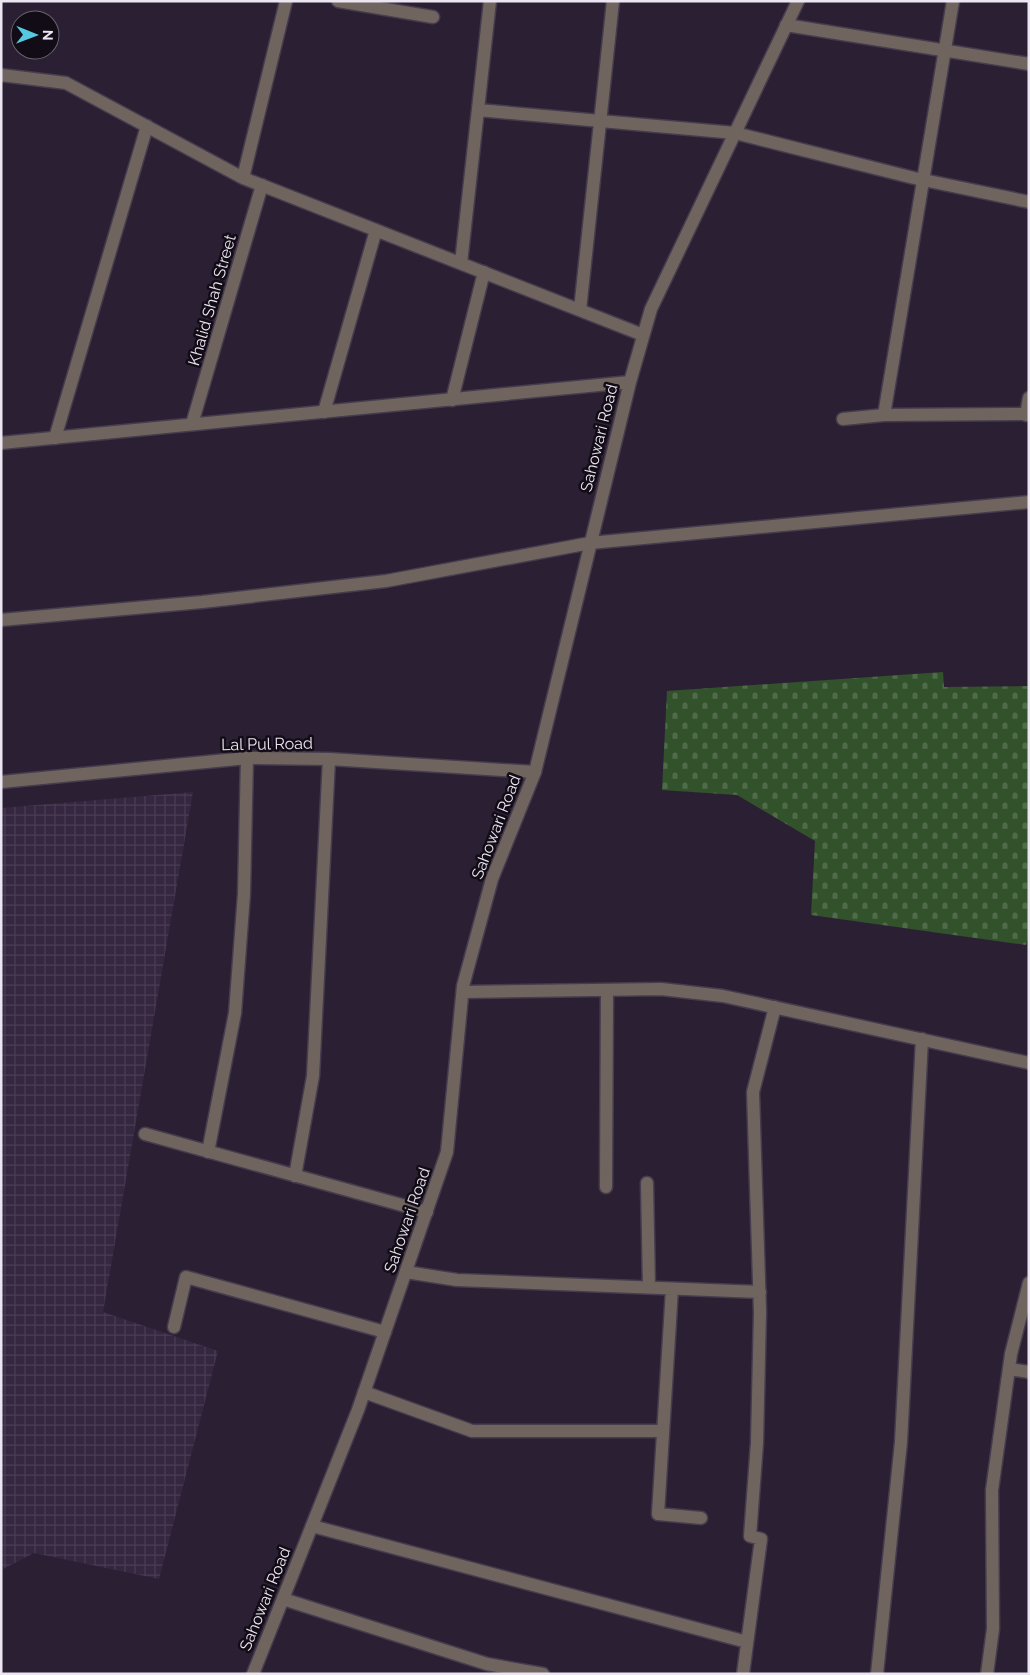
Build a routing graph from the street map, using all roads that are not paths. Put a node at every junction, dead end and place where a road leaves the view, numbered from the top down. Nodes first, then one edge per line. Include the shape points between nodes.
1 (286, 1) edge
2 (338, 1) edge
3 (490, 1) edge
4 (613, 1) edge
5 (798, 1) edge
6 (953, 1) edge
7 (433, 17) dead end
8 (786, 25) junction
9 (945, 51) junction
10 (1029, 64) edge
11 (1, 75) edge
12 (478, 110) junction
13 (599, 121) junction
14 (147, 126) junction
15 (735, 133) junction
16 (242, 178) junction
17 (924, 180) junction
18 (262, 185) junction
19 (1029, 202) edge
20 (376, 230) junction
21 (461, 263) junction
22 (484, 272) junction
23 (580, 310) junction
24 (643, 335) junction
25 (630, 382) junction
26 (1029, 398) edge
27 (452, 400) junction
28 (324, 412) junction
29 (884, 415) junction
30 (1027, 415) edge
31 (843, 419) dead end
32 (192, 424) junction
33 (55, 438) junction
34 (1, 443) edge
35 (1029, 502) edge
36 (590, 543) junction
37 (1, 620) edge
38 (247, 758) junction
39 (330, 759) junction
40 (535, 772) junction
41 (1, 782) edge
42 (607, 990) junction
43 (463, 992) junction
44 (775, 1007) junction
45 (922, 1039) junction
46 (1029, 1063) edge
47 (145, 1134) dead end
48 (208, 1152) junction
49 (296, 1176) junction
50 (647, 1183) dead end
51 (606, 1187) dead end
52 (427, 1212) junction
53 (406, 1272) junction
54 (1029, 1283) edge
55 (649, 1287) junction
56 (672, 1289) junction
57 (760, 1292) junction
58 (174, 1327) dead end
59 (385, 1332) junction
60 (1009, 1369) junction
61 (1029, 1372) edge
62 (364, 1392) junction
63 (663, 1432) junction
64 (701, 1518) dead end
65 (312, 1526) junction
66 (283, 1599) junction
67 (748, 1642) junction
68 (253, 1674) edge
69 (543, 1674) edge
70 (743, 1674) edge
71 (877, 1674) edge
72 (987, 1674) edge

1 - 16 street
2 - 7 street
3 - 12 street
4 - 13 street
5 - 8 street, Sahowari Road
6 - 9 street
8 - 9 street
8 - 15 street, Sahowari Road
9 - 10 street
9 - 17 street
11 - 14 street via 66,83
12 - 13 street
12 - 21 street
13 - 15 street
13 - 23 street
14 - 16 street
14 - 33 street
15 - 17 street
15 - 24 street, Sahowari Road via 651,309
16 - 18 street
17 - 19 street
17 - 29 street
18 - 20 street
18 - 32 street, Khalid Shah Street
20 - 21 street
20 - 28 street
21 - 22 street
22 - 23 street
22 - 27 street
23 - 24 street
24 - 25 street, Sahowari Road
25 - 27 street
25 - 36 street, Sahowari Road
26 - 30 street
27 - 28 street
28 - 32 street
29 - 30 street
29 - 31 street
32 - 33 street
33 - 34 street
35 - 36 street
36 - 37 street via 386,581
36 - 40 street, Sahowari Road
38 - 39 street, Lal Pul Road
38 - 41 street, Lal Pul Road
38 - 48 street via 244,894 236,1013
39 - 40 street, Lal Pul Road
39 - 49 street via 313,1076
40 - 43 street, Sahowari Road via 492,878
42 - 43 street
42 - 44 street via 661,989 723,996
42 - 51 street
43 - 52 street, Sahowari Road via 447,1152
44 - 45 street
44 - 57 street via 753,1092
45 - 46 street
45 - 71 street via 901,1442
47 - 48 street
48 - 49 street
49 - 52 street
50 - 55 street
52 - 53 street, Sahowari Road
53 - 55 street via 457,1280
53 - 59 street, Sahowari Road
54 - 60 street
55 - 56 street
56 - 57 street
56 - 63 street
57 - 67 street via 757,1443 750,1536 761,1539
58 - 59 street via 186,1278
59 - 62 street, Sahowari Road
60 - 61 street
60 - 72 street via 992,1490 993,1629
62 - 63 street via 472,1431
62 - 65 street, Sahowari Road
63 - 64 street via 658,1514
65 - 66 street, Sahowari Road
65 - 67 street
66 - 68 street, Sahowari Road
66 - 69 street via 486,1664
67 - 70 street

